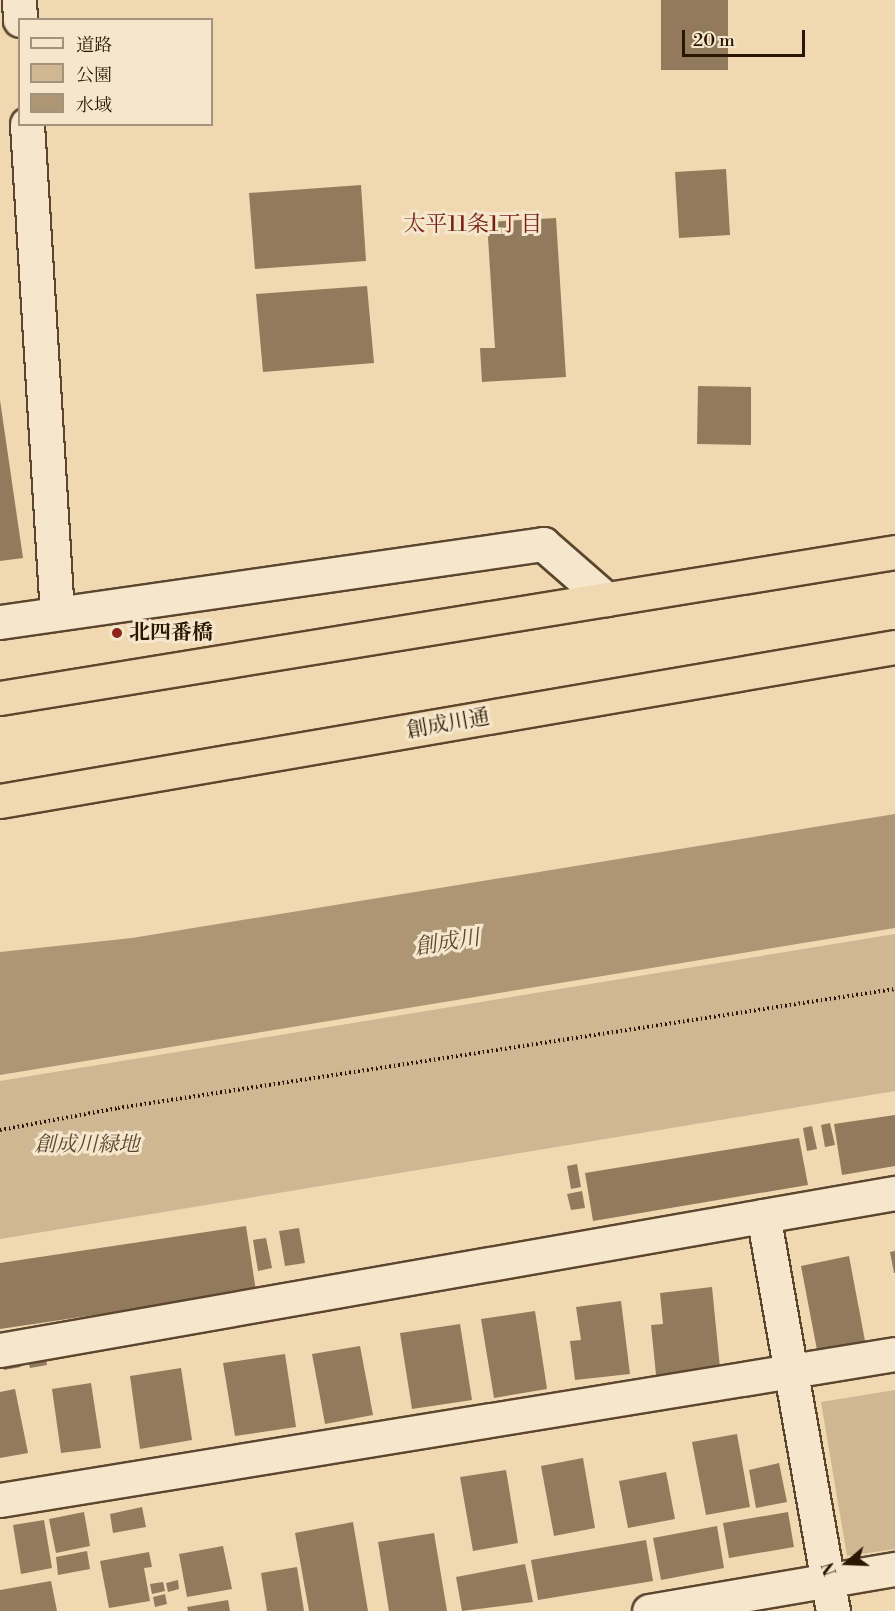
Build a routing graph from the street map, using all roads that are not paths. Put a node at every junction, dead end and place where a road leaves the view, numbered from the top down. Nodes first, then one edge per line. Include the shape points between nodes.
1 (19, 0) edge
2 (20, 18) edge
3 (27, 126) edge
4 (895, 552) edge
5 (606, 599) junction
6 (57, 612) junction
7 (0, 622) edge
8 (895, 647) edge
9 (0, 698) edge
10 (0, 801) edge
11 (895, 1193) edge
12 (764, 1216) junction
13 (0, 1350) edge
14 (895, 1354) edge
15 (793, 1370) junction
16 (0, 1500) edge
17 (895, 1569) edge
18 (830, 1596) edge
19 (650, 1611) edge

1 - 2 street
3 - 6 street
4 - 5 highway
5 - 6 street via 543,544
5 - 9 highway
6 - 7 street
8 - 10 highway, 創成川通
11 - 12 street
12 - 13 street
12 - 15 street
14 - 15 street
15 - 16 street
15 - 18 street
17 - 18 street
18 - 19 street

